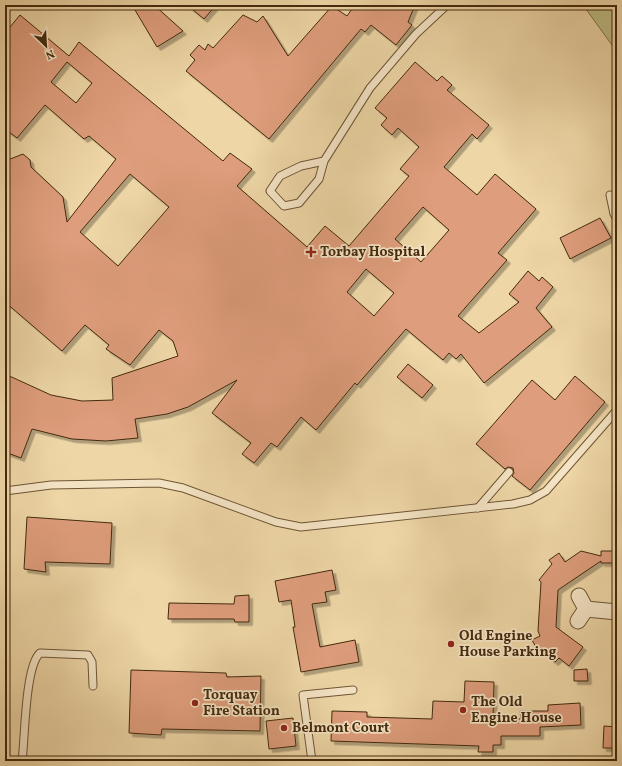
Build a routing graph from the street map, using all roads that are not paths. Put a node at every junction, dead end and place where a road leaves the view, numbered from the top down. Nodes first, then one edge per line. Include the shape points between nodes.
1 (447, 5) edge
2 (324, 161) junction
3 (610, 195) dead end
4 (617, 219) edge
5 (617, 410) edge
6 (509, 472) dead end
7 (5, 491) edge
8 (478, 508) junction
9 (581, 609) dead end
10 (617, 612) edge
11 (93, 686) dead end
12 (353, 690) dead end
13 (22, 761) edge
14 (312, 761) edge

1 - 2 lane via 416,34 384,70
2 - 2 lane via 319,179 300,203 284,206 270,191 280,176 301,166
3 - 4 lane
5 - 8 lane via 546,491 524,502
6 - 8 lane
7 - 8 lane via 51,485 159,483 183,488 276,522 301,527
9 - 10 street
11 - 13 lane via 92,662 88,655 40,653 36,656 30,678
12 - 14 lane via 303,695

